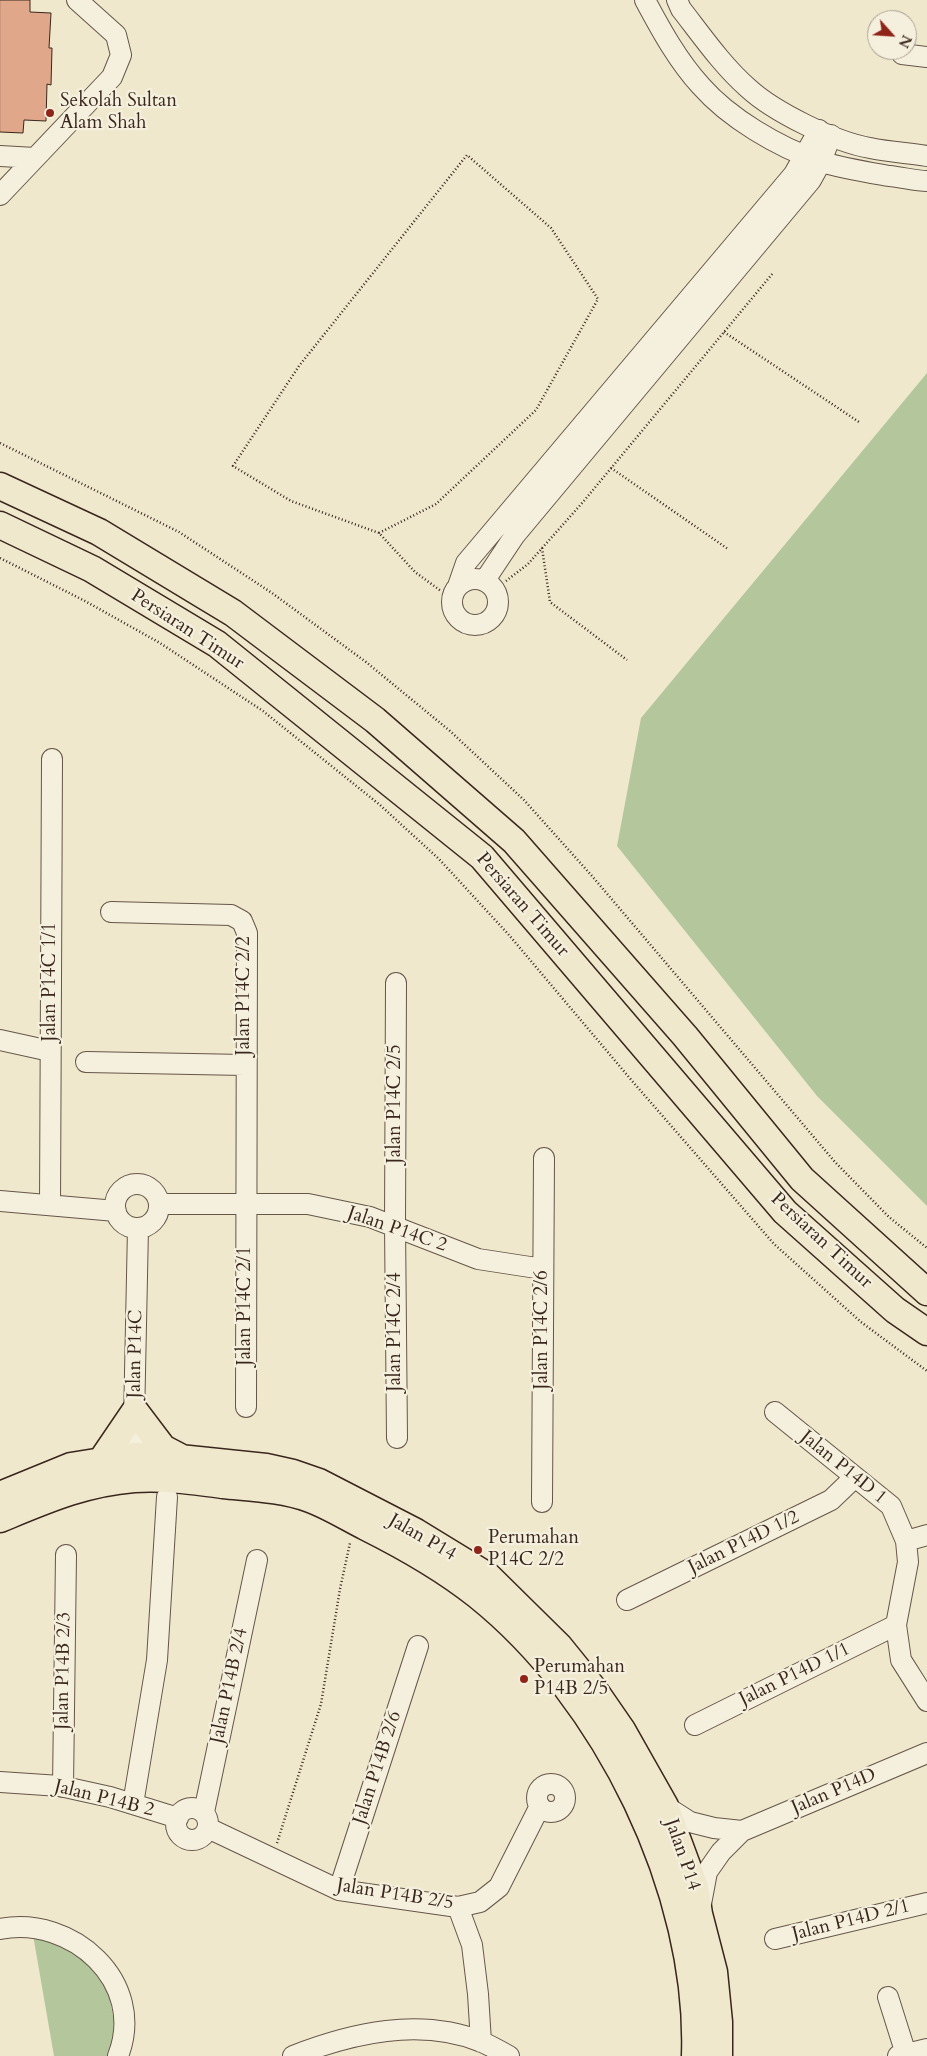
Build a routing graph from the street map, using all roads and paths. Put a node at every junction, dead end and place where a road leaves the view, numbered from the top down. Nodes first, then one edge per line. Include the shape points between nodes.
1 (77, 0) edge
2 (645, 0) edge
3 (677, 0) edge
4 (825, 132) junction
5 (0, 156) edge
6 (927, 156) edge
7 (35, 158) junction
8 (813, 159) junction
9 (927, 180) edge
10 (0, 196) edge
11 (773, 273) dead end
12 (724, 332) junction
13 (859, 422) dead end
14 (611, 468) junction
15 (0, 486) edge
16 (0, 525) edge
17 (379, 533) junction
18 (542, 548) junction
19 (728, 549) dead end
20 (0, 558) edge
21 (490, 585) junction
22 (454, 592) junction
23 (627, 660) dead end
24 (52, 759) dead end
25 (111, 912) dead end
26 (396, 983) dead end
27 (0, 1040) edge
28 (50, 1051) junction
29 (86, 1062) dead end
30 (246, 1065) junction
31 (544, 1158) dead end
32 (0, 1201) edge
33 (160, 1204) junction
34 (247, 1204) junction
35 (50, 1205) junction
36 (116, 1211) junction
37 (395, 1225) junction
38 (138, 1228) junction
39 (543, 1270) junction
40 (927, 1292) edge
41 (927, 1332) edge
42 (927, 1371) edge
43 (246, 1407) dead end
44 (135, 1411) junction
45 (775, 1412) dead end
46 (397, 1438) dead end
47 (184, 1459) junction
48 (100, 1460) junction
49 (133, 1468) junction
50 (855, 1478) junction
51 (0, 1495) edge
52 (167, 1497) dead end
53 (542, 1502) dead end
54 (0, 1519) edge
55 (927, 1535) edge
56 (906, 1540) junction
57 (350, 1542) dead end
58 (66, 1555) dead end
59 (256, 1560) dead end
60 (627, 1600) dead end
61 (896, 1625) junction
62 (418, 1646) dead end
63 (927, 1701) edge
64 (695, 1725) dead end
65 (927, 1752) edge
66 (0, 1782) edge
67 (63, 1786) junction
68 (133, 1804) junction
69 (540, 1806) dead end
70 (665, 1806) junction
71 (178, 1818) junction
72 (206, 1820) junction
73 (742, 1831) junction
74 (272, 1859) junction
75 (339, 1890) junction
76 (927, 1902) edge
77 (458, 1907) junction
78 (699, 1914) junction
79 (0, 1929) edge
80 (775, 1939) dead end
81 (888, 1996) dead end
82 (481, 2042) junction
83 (927, 2049) edge
84 (902, 2055) edge
85 (118, 2056) edge
86 (293, 2056) edge
87 (510, 2056) edge
88 (695, 2056) edge
89 (719, 2056) edge

1 - 7 street via 116,35 122,55 112,77
2 - 8 street via 663,34 701,86 756,130
3 - 4 street via 725,66 748,88 771,107
4 - 6 street via 869,148
4 - 8 street
5 - 7 street
7 - 10 street
8 - 9 street via 862,172
8 - 21 street via 811,180 515,535
8 - 22 street via 794,174 466,563
11 - 12 path
12 - 13 path
12 - 14 path
14 - 18 path
14 - 19 path
15 - 40 main road, Persiaran Timur via 99,532 233,613 375,720 514,841 685,1036 802,1179
16 - 41 main road, Persiaran Timur via 92,569 216,644 482,856 785,1212 895,1310
17 - 17 path via 292,501 233,466 300,366 467,155 551,228 598,299 536,410 436,504
17 - 22 path via 415,572
18 - 21 path via 528,564
18 - 23 path via 550,602
20 - 42 path via 85,601 184,659 263,711 380,805 438,859 509,934 774,1244 861,1322
21 - 22 street via 470,578
21 - 22 street via 498,605 492,618 479,625 464,623 454,613
24 - 28 street, Jalan P14C 1/1
25 - 30 street, Jalan P14C 2/2 via 231,915 242,921 247,933
26 - 37 street, Jalan P14C 2/5
27 - 28 street
28 - 35 street, Jalan P14C 1/1
29 - 30 street
30 - 34 street, Jalan P14C 2/2
31 - 39 street, Jalan P14C 2/6
32 - 35 street
33 - 34 street, Jalan P14C 2
33 - 36 street via 154,1191 134,1184 117,1196
33 - 38 street via 156,1218 145,1227
34 - 37 street, Jalan P14C 2 via 308,1204
34 - 43 street, Jalan P14C 2/1
35 - 36 street
36 - 38 street via 124,1224
37 - 39 street, Jalan P14C 2 via 478,1259
37 - 46 street, Jalan P14C 2/4
38 - 44 street, Jalan P14C
39 - 53 street, Jalan P14C 2/6
44 - 47 main road via 163,1448
44 - 48 main road
44 - 49 street, Jalan P14C
45 - 50 street, Jalan P14D 1
47 - 49 main road, Jalan P14 via 170,1457
47 - 70 main road, Jalan P14 via 266,1467 319,1482 416,1532 488,1576 559,1646 593,1688 622,1730
48 - 49 main road, Jalan P14
48 - 51 main road, Jalan P14 via 71,1466
49 - 54 main road, Jalan P14
49 - 88 main road, Jalan P14 via 163,1478 286,1492 312,1500 405,1547 476,1595 546,1662 578,1701 603,1740 641,1812 672,1890 692,1974
50 - 56 street, Jalan P14D 1 via 891,1506
50 - 60 street, Jalan P14D 1/2 via 831,1500
52 - 68 street via 157,1660
55 - 56 street
56 - 61 street, Jalan P14D 1 via 908,1562
57 - 74 path via 321,1704
58 - 67 street, Jalan P14B 2/3
59 - 72 street, Jalan P14B 2/4
61 - 63 street, Jalan P14D 1 via 901,1660
61 - 64 street, Jalan P14D 1/1
62 - 75 street, Jalan P14B 2/6
65 - 73 street, Jalan P14D
66 - 67 street, Jalan P14B 2
67 - 68 street, Jalan P14B 2
68 - 71 street, Jalan P14B 2
69 - 77 street, Jalan P14B 2/5 via 499,1887 480,1902
70 - 73 street, Jalan P14D via 690,1822
70 - 78 main road, Jalan P14 via 695,1887
71 - 72 street, Jalan P14B 2 via 183,1811 194,1808
71 - 72 street, Jalan P14B 2 via 177,1830 184,1838 194,1841 203,1837
72 - 74 street, Jalan P14B 2/5
73 - 78 street, Jalan P14D via 707,1872
74 - 75 street, Jalan P14B 2/5
75 - 77 street, Jalan P14B 2/5
76 - 80 street, Jalan P14D 2/1
77 - 82 street via 472,1945
78 - 89 main road, Jalan P14 via 714,1972
79 - 85 street via 30,1927 51,1930 72,1940 107,1971 120,1993 124,2017 123,2044
81 - 84 street
82 - 86 street via 445,2032 411,2029 332,2041
82 - 87 street
83 - 84 street

